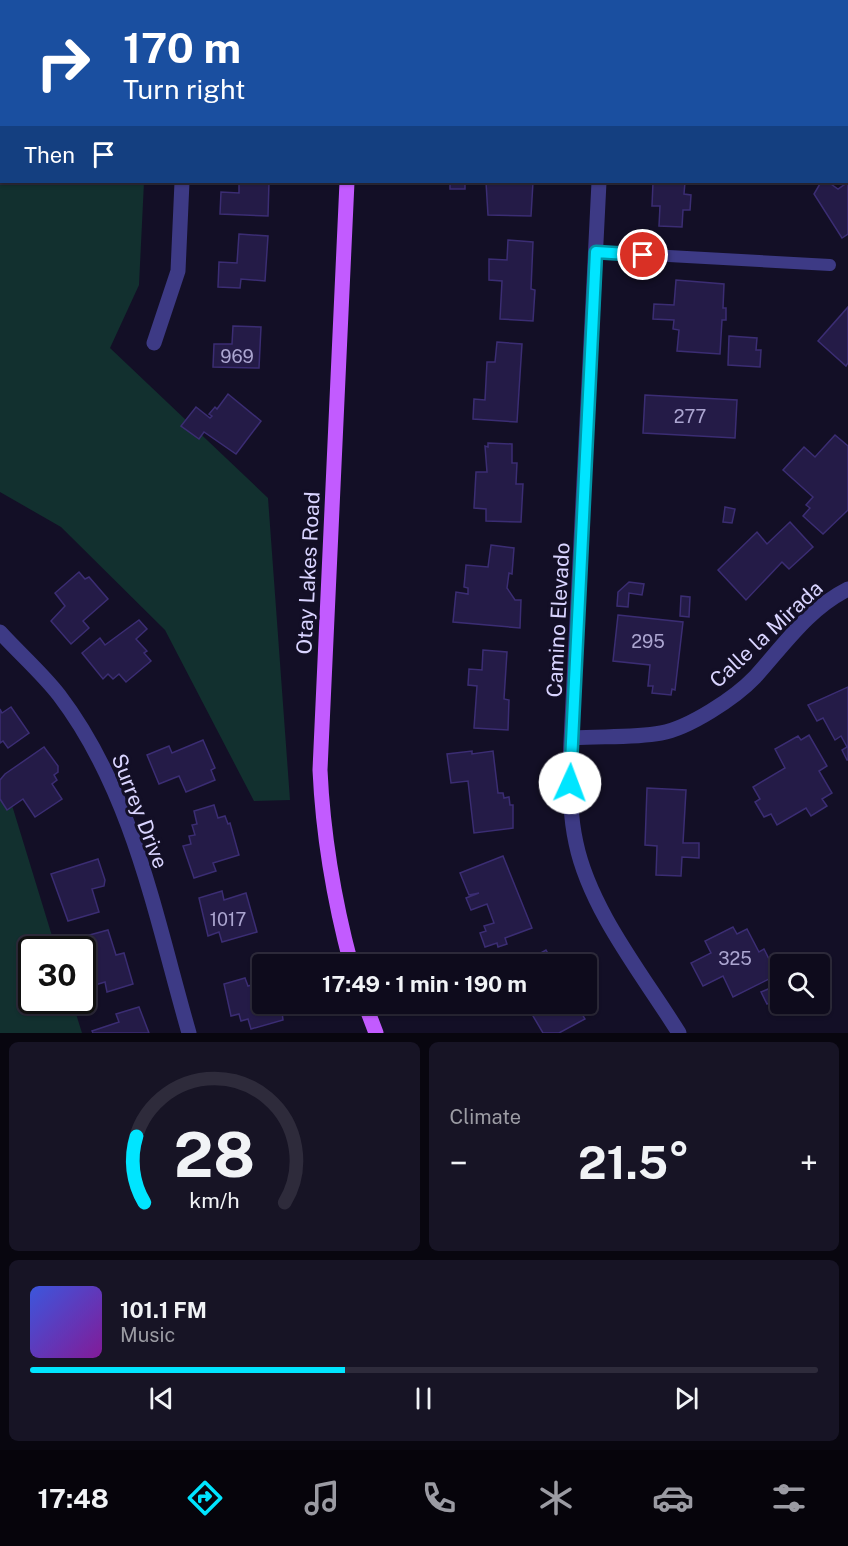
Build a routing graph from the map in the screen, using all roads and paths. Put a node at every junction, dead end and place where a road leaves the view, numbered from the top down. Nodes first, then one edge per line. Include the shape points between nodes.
1 (182, 183) edge
2 (347, 183) edge
3 (600, 183) edge
4 (596, 252) junction
5 (830, 265) dead end
6 (154, 343) dead end
7 (848, 589) edge
8 (0, 632) edge
9 (573, 738) junction
10 (349, 954) edge
11 (369, 1014) edge
12 (189, 1033) edge
13 (376, 1033) edge
14 (679, 1033) edge

1 - 6 street via 178,271
2 - 10 main road, Otay Lakes Road via 320,770 326,850
3 - 4 street, Camino Elevado
4 - 5 lane
4 - 9 street, Camino Elevado
7 - 9 street, Calle la Mirada via 789,634 754,678 705,714 662,733
8 - 12 street, Surrey Drive via 58,694 114,789
9 - 14 street, Camino Elevado via 570,806 583,870 606,917
11 - 13 main road

